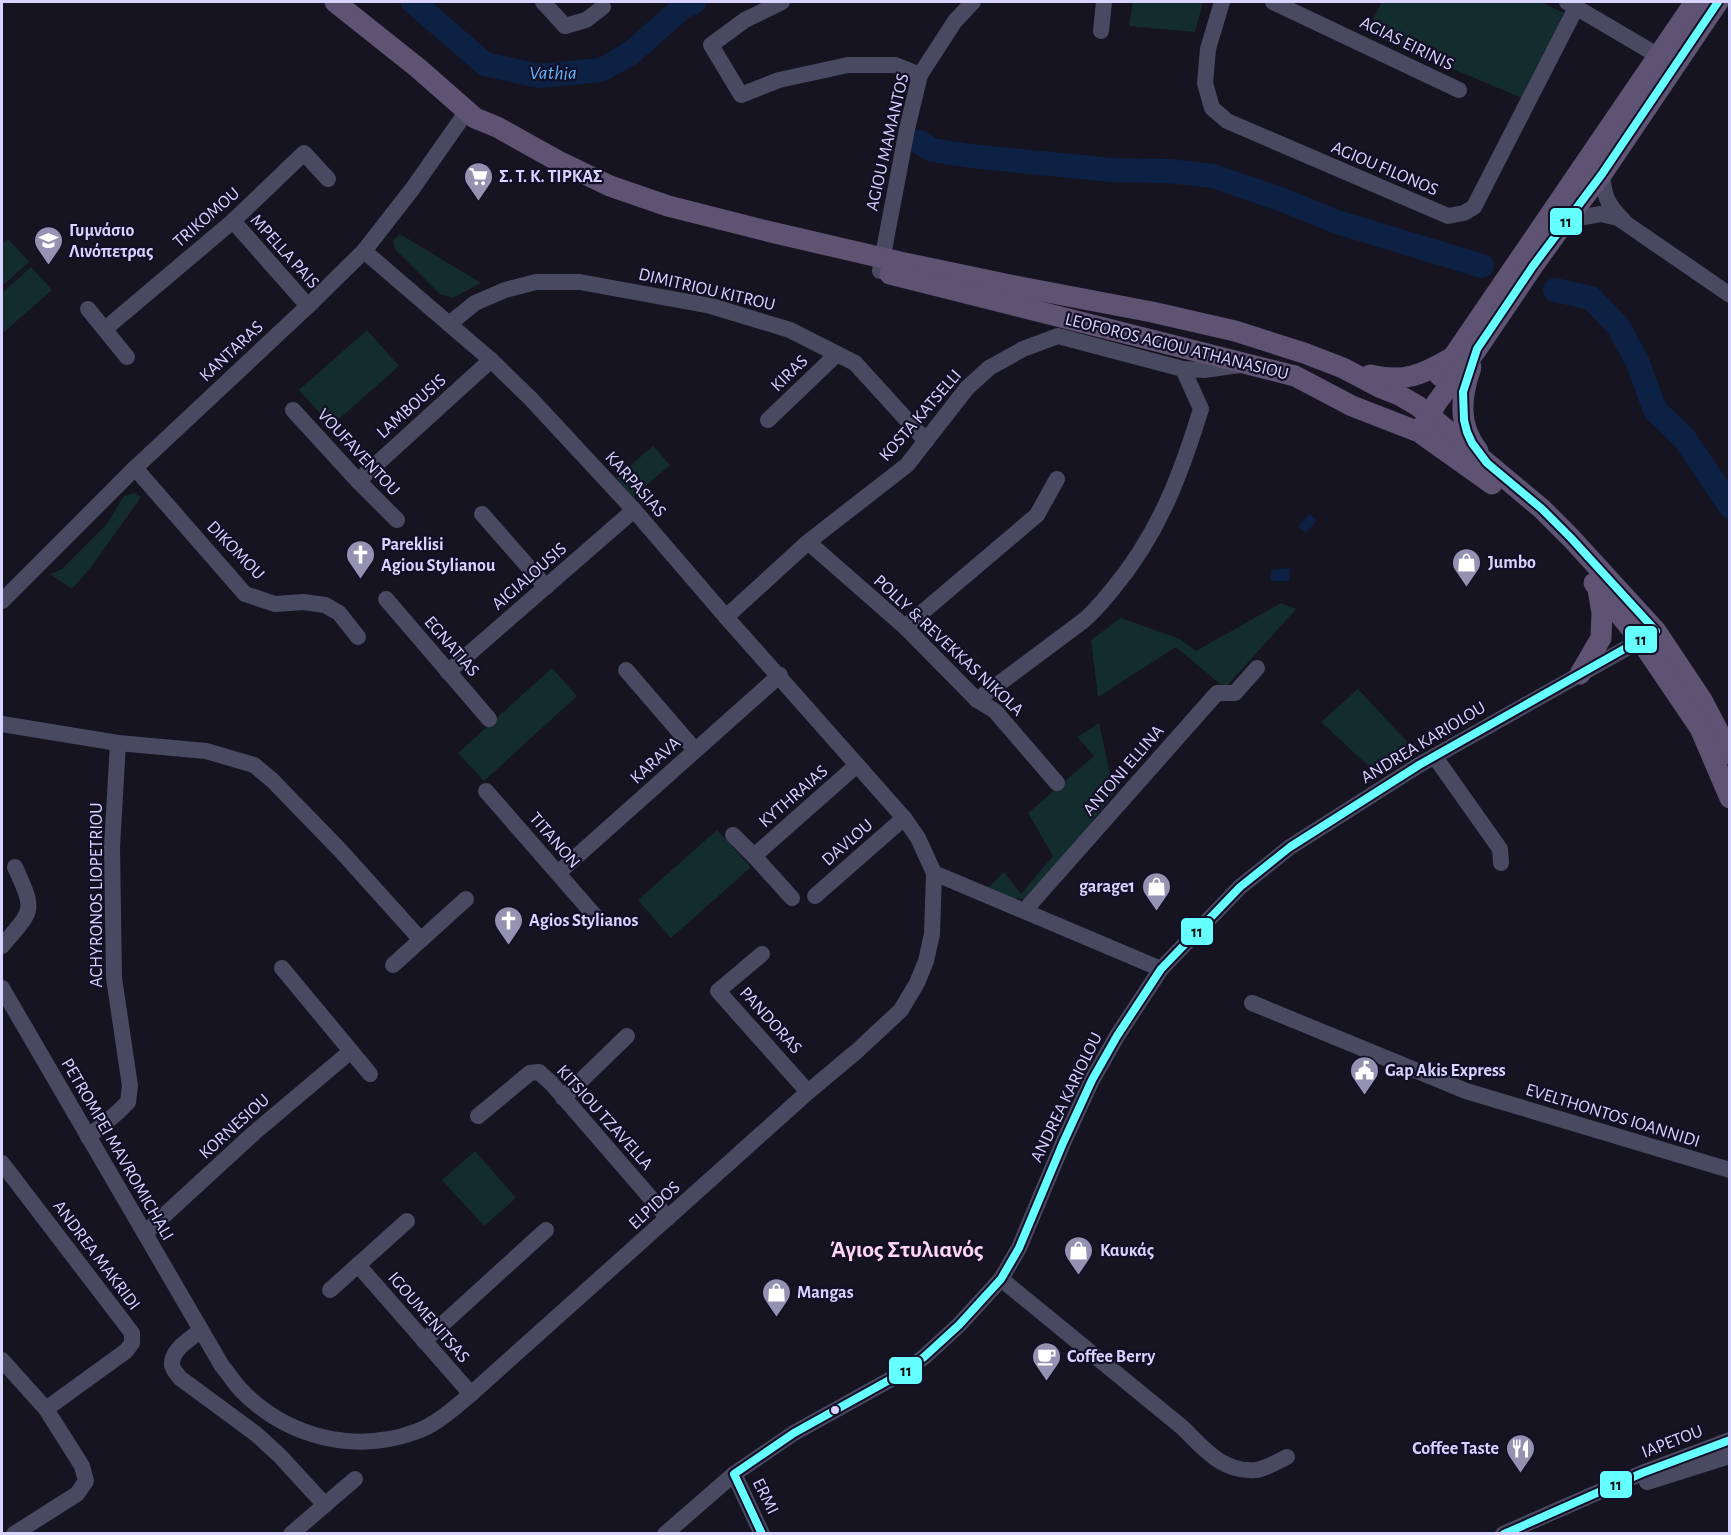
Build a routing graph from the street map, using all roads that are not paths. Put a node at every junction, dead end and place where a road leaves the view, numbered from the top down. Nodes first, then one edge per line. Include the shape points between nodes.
1 (335, 2) edge
2 (543, 2) edge
3 (782, 2) edge
4 (973, 2) edge
5 (1104, 2) edge
6 (1222, 2) edge
7 (1273, 2) edge
8 (1695, 2) edge
9 (1718, 2) edge
10 (1572, 5) edge
11 (603, 7) dead end
12 (1101, 31) dead end
13 (1657, 55) junction
14 (920, 75) junction
15 (1460, 90) dead end
16 (471, 115) junction
17 (1602, 174) junction
18 (328, 179) dead end
19 (1566, 220) junction
20 (233, 221) junction
21 (1628, 225) junction
22 (364, 251) junction
23 (881, 264) junction
24 (1517, 276) junction
25 (1730, 295) edge
26 (308, 306) junction
27 (88, 309) dead end
28 (449, 324) junction
29 (105, 329) junction
30 (1477, 349) junction
31 (837, 354) junction
32 (127, 357) dead end
33 (1452, 357) junction
34 (491, 360) junction
35 (1251, 364) junction
36 (1343, 368) junction
37 (1183, 369) junction
38 (293, 410) dead end
39 (768, 420) dead end
40 (1418, 420) junction
41 (926, 441) junction
42 (1487, 463) junction
43 (135, 468) junction
44 (1057, 479) dead end
45 (358, 481) junction
46 (634, 510) junction
47 (482, 514) dead end
48 (397, 520) dead end
49 (808, 542) junction
50 (546, 587) junction
51 (1599, 589) junction
52 (386, 599) dead end
53 (2, 601) edge
54 (726, 616) junction
55 (905, 627) junction
56 (1648, 636) junction
57 (358, 637) dead end
58 (1257, 669) dead end
59 (627, 670) dead end
60 (448, 672) junction
61 (1580, 674) junction
62 (780, 675) junction
63 (977, 700) junction
64 (489, 719) dead end
65 (2, 724) edge
66 (118, 743) junction
67 (695, 750) junction
68 (1730, 754) edge
69 (1435, 757) junction
70 (857, 765) junction
71 (1057, 783) dead end
72 (486, 791) dead end
73 (1730, 798) edge
74 (904, 818) junction
75 (733, 835) dead end
76 (754, 856) junction
77 (1501, 863) dead end
78 (15, 867) dead end
79 (558, 873) junction
80 (934, 873) junction
81 (815, 896) dead end
82 (792, 898) dead end
83 (466, 899) dead end
84 (1024, 910) junction
85 (595, 916) dead end
86 (420, 940) junction
87 (2, 946) edge
88 (762, 954) dead end
89 (393, 964) dead end
90 (282, 968) dead end
91 (1161, 969) junction
92 (2, 988) edge
93 (1252, 1003) dead end
94 (627, 1036) dead end
95 (351, 1051) junction
96 (370, 1074) dead end
97 (808, 1092) junction
98 (563, 1098) junction
99 (478, 1116) dead end
100 (88, 1137) junction
101 (2, 1162) edge
102 (1730, 1170) edge
103 (668, 1218) junction
104 (407, 1221) dead end
105 (546, 1230) dead end
106 (145, 1233) junction
107 (358, 1265) junction
108 (1001, 1279) junction
109 (330, 1290) dead end
110 (201, 1330) junction
111 (424, 1341) junction
112 (2, 1360) edge
113 (471, 1394) junction
114 (45, 1409) junction
115 (1730, 1440) edge
116 (1730, 1456) edge
117 (1287, 1457) dead end
118 (734, 1474) junction
119 (355, 1479) dead end
120 (1596, 1494) junction
121 (325, 1505) junction
122 (14, 1533) edge
123 (291, 1533) edge
124 (665, 1533) edge
125 (762, 1533) edge
126 (1503, 1533) edge

1 - 16 main road, LEOFOROS AGIOU ATHANASIOU
2 - 11 street via 565,26 586,20
3 - 14 street via 745,20 711,45 741,95 779,80 848,65 895,65
4 - 14 street, AGIOU MAMANTOS
5 - 12 street
6 - 10 street, AGIOU FILONOS via 1208,49 1205,83 1212,108 1227,121 1448,216 1474,207
7 - 15 street, AGIAS EIRINIS
8 - 13 main road
9 - 17 main road
10 - 13 street
13 - 24 main road
14 - 23 street, AGIOU MAMANTOS
16 - 22 street, KANTARAS
16 - 23 main road, LEOFOROS AGIOU ATHANASIOU via 586,175 635,195
17 - 19 main road
17 - 21 street via 1606,200
18 - 20 street, TRIKOMOU via 303,153
19 - 21 street via 1601,214
19 - 24 main road
20 - 26 street, MPELLA PAIS
20 - 29 street, TRIKOMOU
21 - 25 street
22 - 26 street, KANTARAS
22 - 28 street, KARPASIAS
23 - 35 main road, LEOFOROS AGIOU ATHANASIOU
23 - 36 main road, LEOFOROS AGIOU ATHANASIOU via 1152,312 1229,330
24 - 30 main road
24 - 33 main road
26 - 43 street, KANTARAS
27 - 29 street
28 - 31 street, DIMITRIOU KITROU via 475,303 505,290 536,282 580,282 721,309 790,330
28 - 34 street, KARPASIAS
29 - 32 street
30 - 40 main road via 1437,402
30 - 42 main road via 1463,392 1463,412 1472,443
31 - 39 street, KIRAS
31 - 41 street, DIMITRIOU KITROU via 855,363
33 - 36 main road via 1425,373 1405,379 1381,378
33 - 40 main road via 1428,395
34 - 45 street, LAMBOUSIS
34 - 46 street, KARPASIAS
35 - 37 street, KOSTA KATSELLI
35 - 40 main road, LEOFOROS AGIOU ATHANASIOU via 1296,376 1352,406
36 - 40 main road, LEOFOROS AGIOU ATHANASIOU via 1400,395
37 - 41 street, KOSTA KATSELLI via 1058,336 989,368 967,388
37 - 63 street via 1201,409 1185,461 1158,523 1130,568 1083,621
38 - 45 street, VOUFAVENTOU
40 - 42 main road, LEOFOROS AGIOU ATHANASIOU
40 - 51 main road, LEOFOROS AGIOU ATHANASIOU via 1517,502
41 - 49 street, KOSTA KATSELLI via 907,465
42 - 56 main road, LEOFOROS AGIOU ATHANASIOU via 1571,537
43 - 53 street, KANTARAS
43 - 57 street, DIKOMOU via 245,594 275,604 325,604 339,613
44 - 55 street via 1037,515
45 - 48 street, VOUFAVENTOU
46 - 50 street, AIGIALOUSIS
46 - 54 street, KARPASIAS
47 - 50 street
49 - 54 street, KOSTA KATSELLI
49 - 55 street, POLLY & REVEKKAS NIKOLA
50 - 60 street, AIGIALOUSIS
51 - 56 main road, LEOFOROS AGIOU ATHANASIOU
51 - 61 main road via 1601,638
52 - 60 street, EGNATIAS
54 - 62 street, KARPASIAS
55 - 63 street, POLLY & REVEKKAS NIKOLA
56 - 61 street, ANDREA KARIOLOU
56 - 68 main road, LEOFOROS AGIOU ATHANASIOU via 1702,700
56 - 73 main road, LEOFOROS AGIOU ATHANASIOU via 1700,728
58 - 84 street, ANTONI ELLINA via 1235,693 1217,693
59 - 67 street
60 - 64 street, EGNATIAS
61 - 69 street, ANDREA KARIOLOU
62 - 67 street, KARAVA
62 - 70 street, KARPASIAS
63 - 71 street, POLLY & REVEKKAS NIKOLA via 995,711
65 - 66 street
66 - 86 street via 206,751 254,765 340,850
66 - 100 street, ACHYRONOS LIOPETRIOU via 112,847 114,978 130,1086 128,1102
67 - 79 street, KARAVA
69 - 77 street via 1500,849
69 - 91 street, ANDREA KARIOLOU via 1290,847 1240,887
70 - 74 street, ELPIDOS
70 - 76 street, KYTHRAIAS
72 - 79 street, TITANON
74 - 80 street, ELPIDOS
74 - 81 street, DAVLOU
75 - 76 street
76 - 82 street
78 - 87 street via 29,902 27,916
79 - 85 street, TITANON
80 - 84 street
80 - 97 street, ELPIDOS via 932,934 918,984 901,1010
83 - 86 street
84 - 91 street
86 - 89 street
88 - 97 street, PANDORAS via 718,991
90 - 95 street
91 - 108 street, ANDREA KARIOLOU via 1092,1080 1019,1248
92 - 100 street, PETROMPEI MAVROMICHALI
93 - 102 street, EVELTHONTOS IOANNIDI via 1466,1091
94 - 98 street
95 - 96 street
95 - 106 street, KORNESIOU
97 - 103 street, ELPIDOS
98 - 99 street, KITSIOU TZAVELLA via 539,1072 530,1073
98 - 103 street, KITSIOU TZAVELLA
100 - 106 street, PETROMPEI MAVROMICHALI
101 - 114 street, ANDREA MAKRIDI via 132,1333 132,1343 126,1351
103 - 113 street, ELPIDOS
104 - 107 street
105 - 111 street
106 - 110 street, PETROMPEI MAVROMICHALI
107 - 109 street
107 - 111 street, IGOUMENITSAS
108 - 117 street via 1228,1467 1257,1470
108 - 118 street, ANDREA KARIOLOU via 924,1357 794,1433
110 - 113 street, ELPIDOS via 222,1366 266,1412 296,1429 326,1439 356,1443 416,1432 442,1418
110 - 121 street via 177,1350 172,1367 180,1378 256,1434
111 - 113 street, IGOUMENITSAS
112 - 114 street
114 - 122 street via 82,1466 87,1481 77,1494
115 - 120 street, IAPETOU
116 - 120 street, IAPETOU
118 - 124 street, ANDREA KARIOLOU
118 - 125 street, ERMI
119 - 121 street
120 - 126 street, IAPETOU
121 - 123 street

